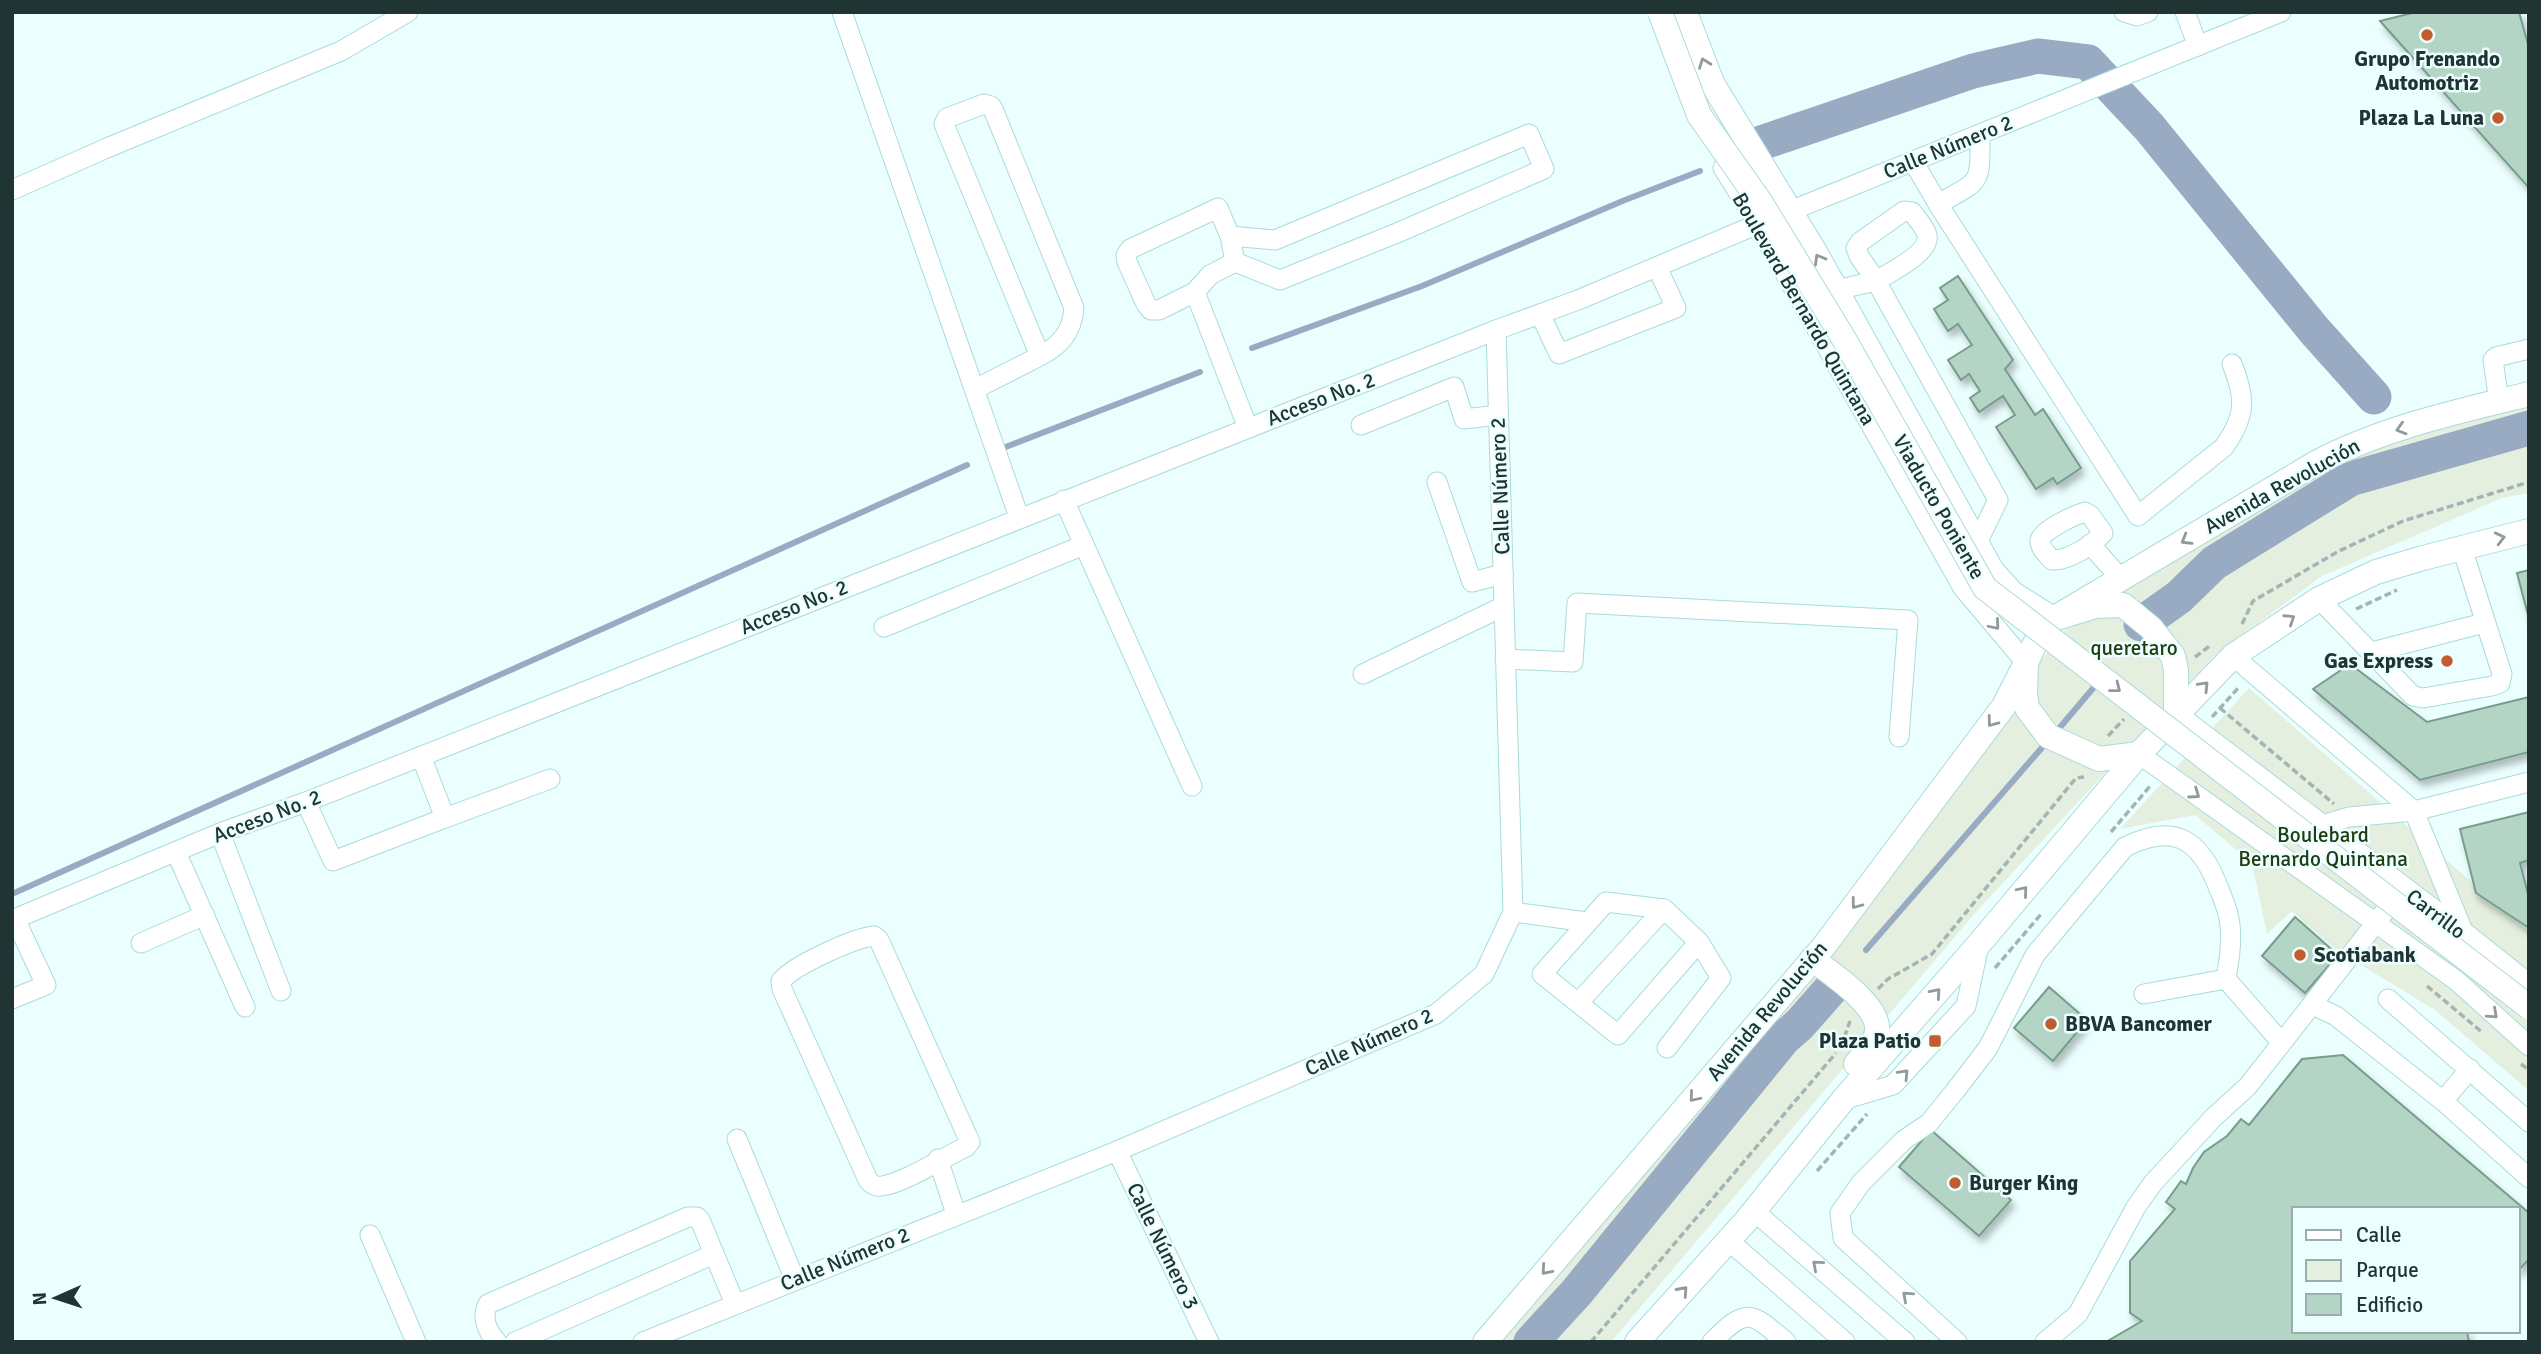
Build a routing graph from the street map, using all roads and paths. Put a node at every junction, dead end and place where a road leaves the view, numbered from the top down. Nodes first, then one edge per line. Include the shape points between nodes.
1 (408, 12) edge
2 (842, 12) edge
3 (1649, 12) edge
4 (1660, 12) edge
5 (1685, 12) edge
6 (2124, 12) edge
7 (2148, 12) edge
8 (2185, 12) edge
9 (2281, 12) edge
10 (2198, 46) junction
11 (1980, 134) junction
12 (1913, 161) junction
13 (12, 190) edge
14 (1938, 204) junction
15 (1788, 212) junction
16 (1754, 218) junction
17 (1230, 236) junction
18 (1235, 262) junction
19 (1657, 267) junction
20 (1836, 290) junction
21 (1195, 292) junction
22 (1578, 300) joint
23 (1540, 314) junction
24 (1496, 330) junction
25 (2529, 349) edge
26 (1040, 356) junction
27 (2232, 364) dead end
28 (975, 389) junction
29 (2529, 394) edge
30 (2499, 401) junction
31 (1498, 415) junction
32 (1361, 425) dead end
33 (1248, 428) junction
34 (1437, 482) dead end
35 (1063, 500) junction
36 (1019, 517) junction
37 (2529, 531) edge
38 (1977, 543) junction
39 (2090, 544) dead end
40 (1084, 545) junction
41 (2462, 548) junction
42 (1503, 574) junction
43 (2121, 579) junction
44 (2319, 600) junction
45 (1504, 606) junction
46 (2053, 619) junction
47 (2484, 623) junction
48 (884, 627) dead end
49 (2372, 652) junction
50 (2233, 656) junction
51 (1505, 659) junction
52 (2026, 663) junction
53 (1363, 674) dead end
54 (2176, 716) junction
55 (1899, 737) dead end
56 (2139, 754) junction
57 (421, 756) junction
58 (550, 779) dead end
59 (2529, 782) edge
60 (1192, 786) dead end
61 (306, 802) junction
62 (2414, 811) junction
63 (445, 818) junction
64 (2319, 825) junction
65 (220, 833) junction
66 (176, 852) junction
67 (2402, 889) junction
68 (1664, 909) junction
69 (1513, 912) junction
70 (205, 915) junction
71 (14, 920) edge
72 (1587, 922) junction
73 (2378, 923) junction
74 (2465, 936) junction
75 (1699, 942) junction
76 (141, 943) dead end
77 (1817, 963) junction
78 (2226, 979) junction
79 (2529, 987) edge
80 (281, 991) dead end
81 (2144, 993) dead end
82 (12, 999) edge
83 (2388, 999) dead end
84 (1578, 1003) junction
85 (2313, 1005) junction
86 (245, 1007) dead end
87 (2529, 1007) edge
88 (2281, 1042) junction
89 (2529, 1046) edge
90 (1667, 1048) dead end
91 (2469, 1069) junction
92 (2443, 1101) junction
93 (2529, 1122) edge
94 (737, 1139) dead end
95 (1808, 1145) junction
96 (1116, 1151) junction
97 (938, 1159) junction
98 (2529, 1178) edge
99 (1754, 1211) junction
100 (956, 1214) junction
101 (370, 1235) dead end
102 (1729, 1241) junction
103 (714, 1254) junction
104 (795, 1280) junction
105 (735, 1304) junction
106 (416, 1342) edge
107 (497, 1342) edge
108 (515, 1342) edge
109 (643, 1342) edge
110 (1209, 1342) edge
111 (1485, 1342) edge
112 (1637, 1342) edge
113 (1712, 1342) edge
114 (1786, 1342) edge
115 (1845, 1342) edge
116 (1905, 1342) edge
117 (1957, 1342) edge
118 (2045, 1342) edge

1 - 13 street via 341,51
2 - 28 street
3 - 16 street, Boulevard Bernardo Quintana via 1701,133
4 -> 87 main road, Viaducto Poniente, bridge via 1699,115 1761,203 1830,316 1985,588
15 -> 5 main road, Boulevard Bernardo Quintana via 1712,83
6 - 7 street via 2137,16
8 - 10 street
9 - 10 street, Calle Número 2
10 - 11 street, Calle Número 2
11 - 12 street, Calle Número 2
11 - 14 street via 1980,172 1974,184
12 - 14 street
12 - 15 street, Calle Número 2
14 - 27 street via 2138,516 2233,435 2243,402
15 - 16 street, Calle Número 2
20 -> 15 main road, Boulevard Bernardo Quintana
16 - 19 street, Calle Número 2
16 -> 52 street, Boulevard Bernardo Quintana via 1963,587
17 - 18 street
17 - 18 street via 1275,240 1529,134 1544,169 1280,281
17 - 21 street via 1218,208 1126,254 1151,310
18 - 21 street via 1210,275
19 - 22 street, Calle Número 2
19 - 23 street via 1676,308 1559,354
20 - 38 main road, Boulevard Bernardo Quintana
20 - 38 street via 1876,281 1998,500
21 - 33 street
22 - 23 street, Acceso No. 2
23 - 24 street, Acceso No. 2
24 - 31 street, Calle Número 2
24 - 33 street, Acceso No. 2
25 - 30 street via 2493,360
26 - 26 street via 1067,335 1074,309 993,109 984,104 947,118 944,124
26 - 28 street
28 - 36 street
29 - 30 main road, Avenida Revolución
30 -> 43 main road, Avenida Revolución via 2351,444
31 - 32 street via 1464,419 1454,387
31 - 42 street, Calle Número 2
33 - 35 street, Acceso No. 2
34 - 42 street via 1472,582
35 - 36 street, Acceso No. 2
35 - 40 street
36 - 57 street, Acceso No. 2
41 -> 37 main road
38 - 46 main road, Boulevard Bernardo Quintana via 1992,571 2013,594
39 - 43 street
40 - 48 street
40 - 60 street
41 - 44 main road via 2376,572
41 - 47 street
42 - 45 street, Calle Número 2
43 - 46 main road, Avenida Revolución
44 - 49 street
50 -> 44 main road
45 - 51 street, Calle Número 2
45 - 53 street
46 - 52 main road via 2039,635
46 - 54 main road via 2095,606 2123,606 2151,628 2173,656
47 - 49 street
47 - 49 street via 2502,674 2500,683 2492,687 2413,696
54 -> 50 main road
50 - 62 street
51 - 55 street via 1573,662 1577,603 1908,620
51 - 69 street, Calle Número 2
52 - 56 main road via 2026,703 2048,736 2099,758
52 -> 77 main road, Avenida Revolución via 2004,706
54 - 56 main road
54 - 64 main road, Carrillo
56 -> 73 street
95 -> 56 main road
57 - 61 street, Acceso No. 2
57 - 63 street
58 - 63 street
59 - 62 street
61 - 63 street via 333,861
61 - 65 street, Acceso No. 2
62 - 64 street via 2349,817
62 - 74 street
64 - 67 main road, Carrillo
65 - 66 street, Acceso No. 2
65 - 80 street
66 - 70 street
66 - 71 street, Acceso No. 2
67 - 73 street
67 - 74 main road, Carrillo
68 - 72 street via 1606,902
68 - 75 street
68 - 84 street
69 - 72 street
69 - 96 street, Calle Número 2 via 1484,974 1436,1014
70 - 76 street
70 - 86 street
71 - 82 street via 46,985
72 - 84 street via 1542,974
73 - 85 street
73 -> 89 street via 2457,981
74 - 79 main road, Carrillo
75 - 84 street via 1618,1035
75 - 90 street via 1721,978
77 - 95 main road via 1862,999 1877,1025 1875,1041 1812,1116
77 -> 111 main road, Avenida Revolución
78 - 81 street
78 - 88 street
117 -> 78 street via 1843,1238 1840,1213 1861,1183 1904,1140 1929,1123 1955,1091 1988,1048 2035,955 2125,847 2140,839 2175,835 2189,841 2210,866 2230,925
83 - 91 street
85 - 88 street
85 - 92 street via 2336,1016
88 - 118 street via 2248,1086 2153,1182 2078,1314
91 - 92 street
91 - 93 street
92 - 98 street
94 - 104 street
95 - 99 main road
96 - 100 street, Calle Número 2
96 - 110 street, Calle Número 3
97 - 97 street via 966,1147 969,1135 879,940 874,936 859,940 786,975 782,989 872,1185 891,1183
97 - 100 street
99 - 102 main road
116 -> 99 street
100 - 104 street, Calle Número 2
101 - 106 street
112 -> 102 main road
102 - 115 street
103 - 105 street
103 - 107 street via 700,1220 688,1217 488,1304 485,1321
103 - 108 street
104 - 105 street, Calle Número 2
105 - 109 street, Calle Número 2
113 - 114 street via 1736,1319 1749,1316

